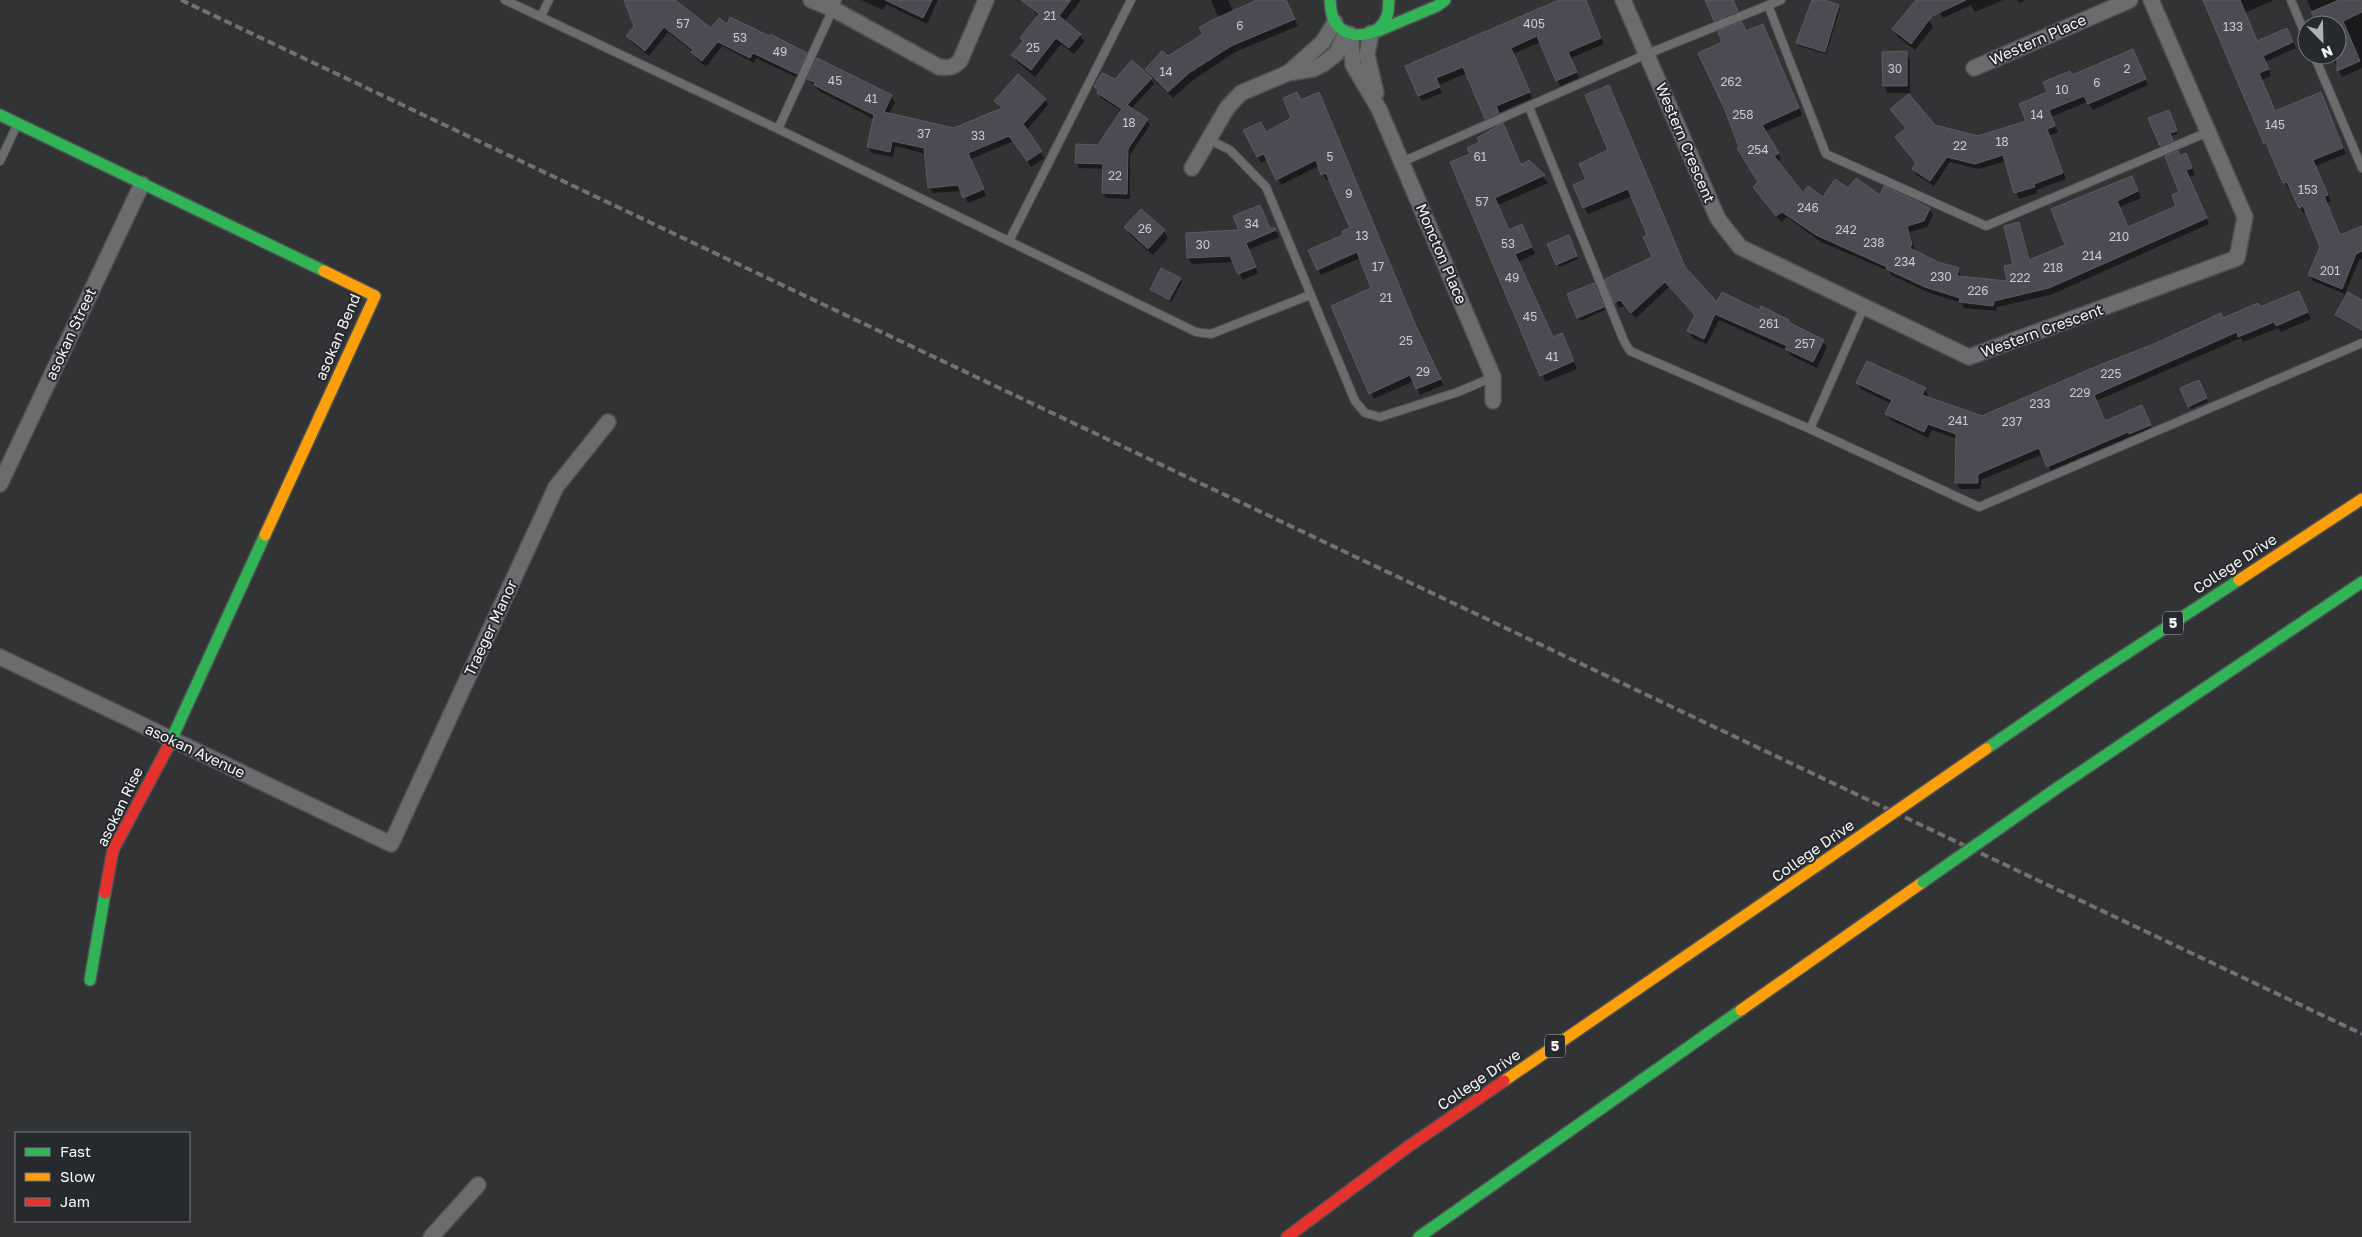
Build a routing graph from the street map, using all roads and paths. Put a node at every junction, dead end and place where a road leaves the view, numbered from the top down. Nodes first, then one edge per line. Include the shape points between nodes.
1 (505, 0) edge
2 (549, 0) edge
3 (811, 0) edge
4 (986, 0) edge
5 (1130, 0) edge
6 (1389, 0) edge
7 (1445, 0) edge
8 (1623, 0) edge
9 (1781, 0) edge
10 (2130, 0) edge
11 (2151, 0) edge
12 (2291, 0) edge
13 (1329, 2) edge
14 (835, 5) edge
15 (1768, 5) junction
16 (2297, 15) edge
17 (541, 16) junction
18 (1344, 30) junction
19 (1374, 32) junction
20 (1647, 54) junction
21 (2318, 65) edge
22 (1974, 68) dead end
23 (1529, 107) junction
24 (1379, 108) junction
25 (0, 115) edge
26 (18, 123) junction
27 (778, 129) junction
28 (2208, 132) junction
29 (1210, 140) junction
30 (0, 161) edge
31 (1402, 162) junction
32 (1192, 168) dead end
33 (2362, 168) edge
34 (142, 184) junction
35 (1009, 241) junction
36 (1310, 295) junction
37 (1864, 307) junction
38 (2362, 343) edge
39 (1492, 376) junction
40 (1493, 401) dead end
41 (608, 422) dead end
42 (1810, 429) junction
43 (0, 484) edge
44 (2362, 499) edge
45 (2362, 582) edge
46 (0, 657) edge
47 (171, 740) junction
48 (391, 844) joint
49 (90, 980) dead end
50 (478, 1185) dead end
51 (431, 1237) edge
52 (1287, 1237) edge
53 (1419, 1237) edge

1 - 17 lane
2 - 17 lane
3 - 14 street
4 - 14 street via 960,61 948,68 930,62
5 - 35 lane
6 - 19 main road via 1387,18
7 - 19 main road
8 - 20 street, Western Crescent
9 - 15 lane
10 - 22 street, Western Place
11 - 28 street, Western Crescent
12 - 16 lane
13 - 18 main road
14 - 27 lane
15 - 20 lane
15 - 28 lane via 1826,154 1986,226
17 - 27 lane
18 - 19 main road
18 - 24 street, Moncton Place via 1354,65
18 - 29 street via 1323,42 1288,73 1241,92 1227,108
19 - 24 street, Moncton Place via 1367,56
20 - 23 lane
20 - 37 street, Western Crescent via 1718,219 1740,247
21 - 33 lane
23 - 31 lane
23 - 42 lane via 1630,351
24 - 31 street, Moncton Place
25 - 26 main road, asokan Bend
26 - 30 lane
26 - 34 main road, asokan Bend
27 - 35 lane
28 - 37 street, Western Crescent via 2245,217 2237,258 1969,357
29 - 32 street
29 - 36 lane via 1230,150 1266,187
31 - 39 street, Moncton Place
34 - 43 street, asokan Street
34 - 47 main road, asokan Bend via 375,296
35 - 36 lane via 1196,332 1211,334
36 - 39 lane via 1355,401 1365,413 1380,416 1458,392
37 - 42 lane
38 - 42 lane via 1978,507
39 - 40 street, Moncton Place
41 - 48 street, Traeger Manor via 556,487
44 - 52 main road, College Drive / 5, bridge via 2092,676 1409,1146
45 - 53 main road, bridge via 2057,788
46 - 47 street, asokan Avenue
47 - 48 street, asokan Avenue
47 - 49 main road, asokan Rise via 112,850
50 - 51 street

